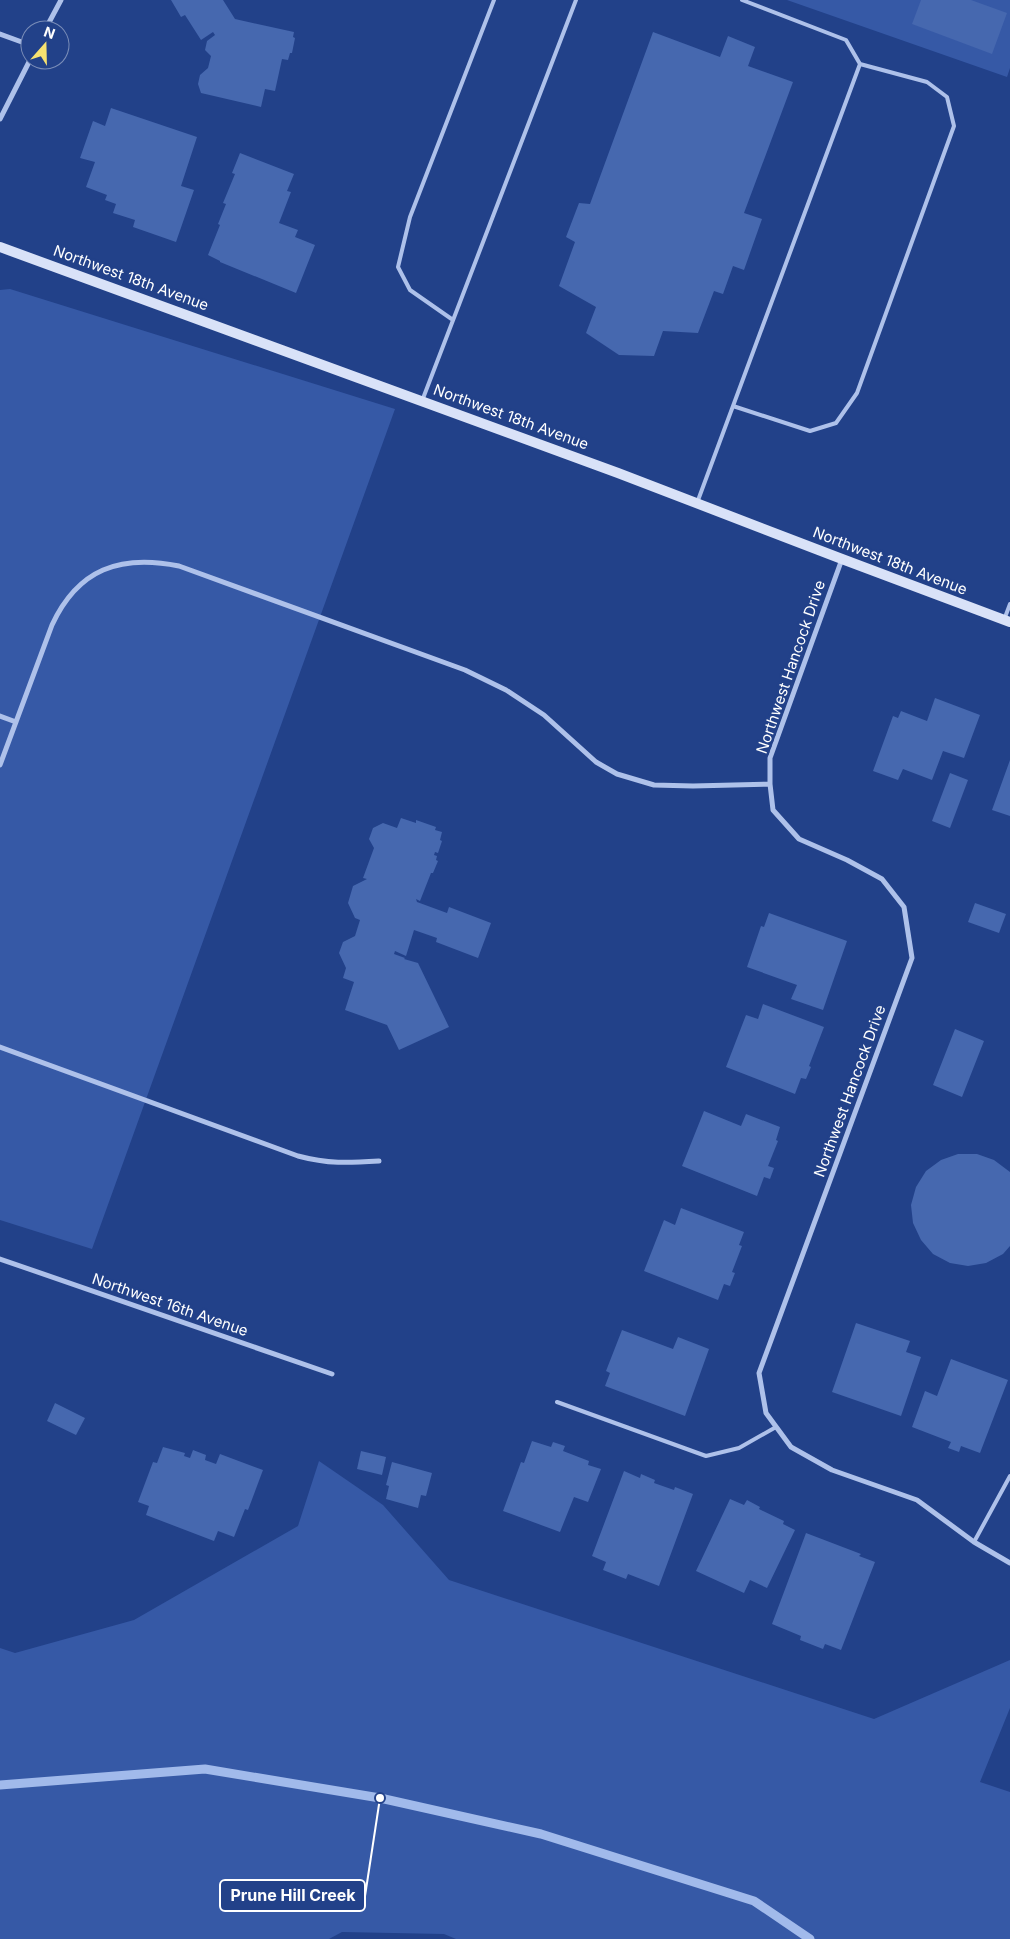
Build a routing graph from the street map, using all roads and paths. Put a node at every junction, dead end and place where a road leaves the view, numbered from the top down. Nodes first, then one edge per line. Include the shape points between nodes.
1 (61, 0) edge
2 (494, 0) edge
3 (576, 0) edge
4 (742, 0) edge
5 (50, 20) edge
6 (0, 34) edge
7 (20, 41) edge
8 (860, 64) junction
9 (25, 70) edge
10 (0, 119) edge
11 (0, 247) edge
12 (453, 320) junction
13 (422, 401) junction
14 (733, 406) junction
15 (697, 503) junction
16 (842, 559) junction
17 (1010, 604) edge
18 (1007, 621) edge
19 (0, 716) edge
20 (16, 722) junction
21 (0, 765) edge
22 (770, 784) junction
23 (0, 1047) edge
24 (379, 1161) dead end
25 (0, 1259) edge
26 (332, 1374) dead end
27 (557, 1402) dead end
28 (776, 1427) junction
29 (1010, 1476) edge
30 (974, 1542) junction
31 (1010, 1562) edge

1 - 5 street
2 - 12 lane via 410,217 398,267 410,290
3 - 12 lane
4 - 8 lane via 846,40
6 - 7 street
8 - 14 lane
8 - 14 lane via 927,82 947,98 954,126 857,393 836,423 810,431
9 - 10 street
11 - 13 street, Northwest 18th Avenue
12 - 13 lane
13 - 15 street, Northwest 18th Avenue
14 - 15 lane
15 - 16 street, Northwest 18th Avenue
16 - 18 street, Northwest 18th Avenue
16 - 22 street, Northwest Hancock Drive via 770,758
17 - 18 lane
19 - 20 street
20 - 21 street
20 - 22 street via 52,625 71,593 86,579 112,567 158,562 178,566 465,670 506,690 544,715 596,762 617,774 654,785
22 - 28 street, Northwest Hancock Drive via 773,810 799,839 882,879 904,907 912,958 759,1373 766,1413
23 - 24 street via 298,1156 339,1164
25 - 26 street, Northwest 16th Avenue
27 - 28 lane via 706,1456 739,1448
28 - 30 street, Northwest Hancock Drive via 791,1446 832,1470 917,1500
29 - 30 lane
30 - 31 street, Northwest Hancock Drive

